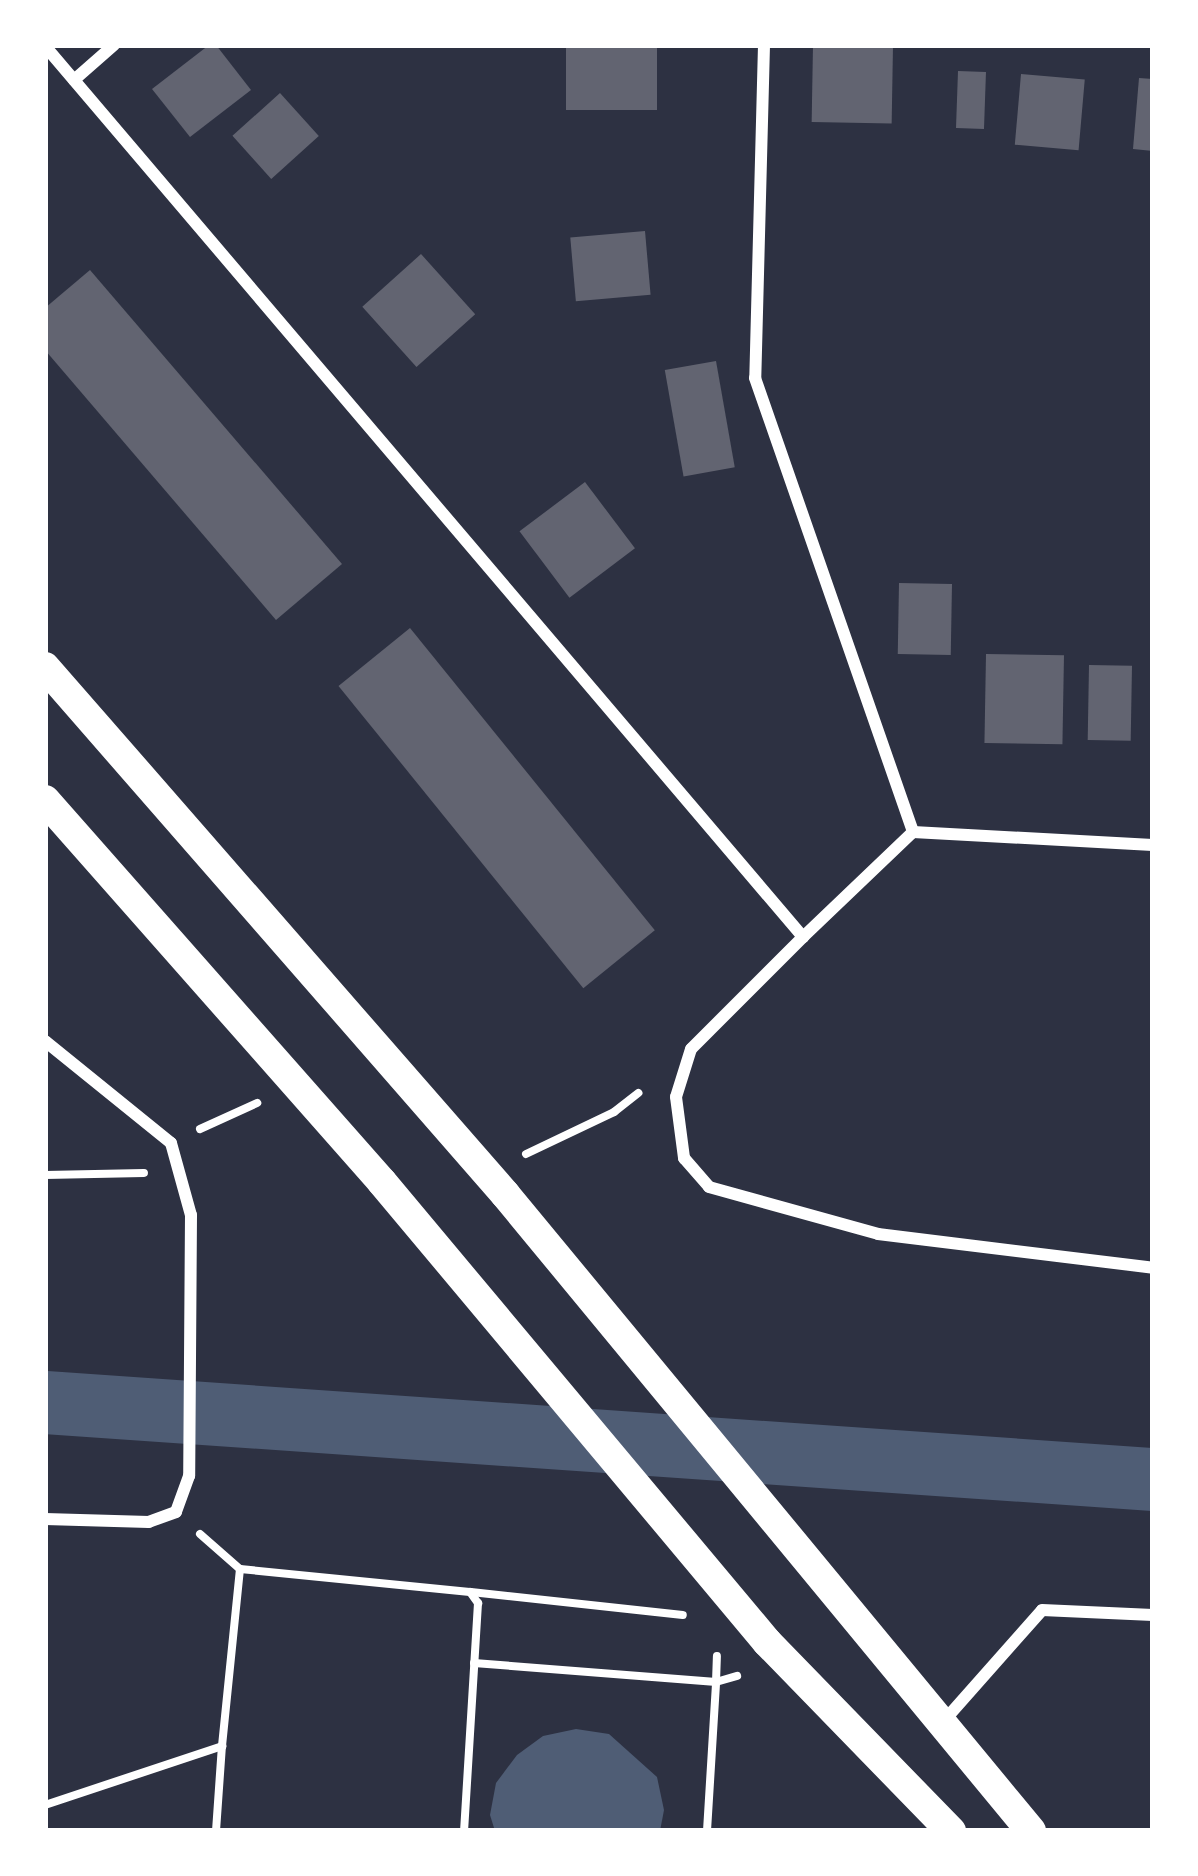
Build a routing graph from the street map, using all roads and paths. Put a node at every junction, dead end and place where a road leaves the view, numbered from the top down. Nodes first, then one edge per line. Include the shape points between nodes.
1 (114, 45) edge
2 (764, 45) edge
3 (45, 46) edge
4 (74, 80) junction
5 (45, 667) edge
6 (45, 800) edge
7 (913, 832) junction
8 (1153, 844) edge
9 (803, 937) junction
10 (45, 1041) edge
11 (297, 1085) junction
12 (614, 1112) dead end
13 (171, 1143) junction
14 (182, 1173) junction
15 (45, 1175) edge
16 (496, 1183) junction
17 (1153, 1268) edge
18 (176, 1512) junction
19 (45, 1519) edge
20 (240, 1569) junction
21 (470, 1592) junction
22 (1153, 1615) edge
23 (686, 1616) dead end
24 (717, 1646) dead end
25 (776, 1651) junction
26 (474, 1663) junction
27 (716, 1682) junction
28 (943, 1722) junction
29 (222, 1746) junction
30 (45, 1805) edge
31 (216, 1831) edge
32 (464, 1831) edge
33 (707, 1831) edge
34 (951, 1831) edge
35 (1031, 1831) edge

1 - 4 street
2 - 7 street via 755,378
3 - 4 street
4 - 9 street
5 - 16 main road
6 - 11 main road
7 - 8 street
7 - 9 street
9 - 17 street via 692,1049 676,1096 684,1159 709,1187 878,1234
10 - 13 street
11 - 13 path
11 - 25 main road
12 - 16 path
13 - 14 street
14 - 15 path
14 - 18 street via 191,1215 189,1476
16 - 28 main road
18 - 19 street via 149,1522
18 - 20 path
20 - 21 path
20 - 29 path
21 - 23 path
21 - 26 path via 478,1603
22 - 28 street via 1042,1610
24 - 27 path
25 - 27 path
25 - 34 main road
26 - 27 path
26 - 32 path
27 - 33 path
28 - 35 main road
29 - 30 path
29 - 31 path

